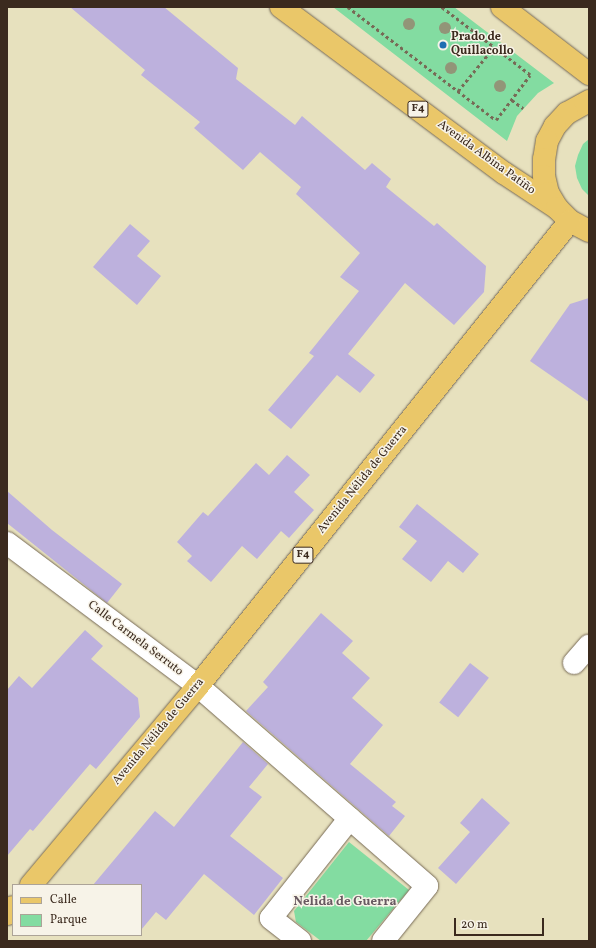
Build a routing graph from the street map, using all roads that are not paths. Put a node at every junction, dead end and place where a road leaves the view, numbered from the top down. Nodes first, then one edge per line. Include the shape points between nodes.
1 (281, 7) edge
2 (502, 7) edge
3 (589, 74) edge
4 (589, 101) edge
5 (578, 225) edge
6 (7, 543) edge
7 (589, 646) edge
8 (574, 663) dead end
9 (198, 686) junction
10 (350, 818) junction
11 (32, 884) edge
12 (300, 941) edge
13 (383, 941) edge

1 - 5 main road, Avenida Albina Patiño / F4
2 - 3 main road
4 - 5 main road via 567,113 555,126 547,142 544,159 548,193
5 - 9 main road, Avenida Nélida de Guerra / F4
6 - 9 street, Calle Carmela Serruto
7 - 8 street
9 - 10 street, Calle Carmela Serruto
9 - 11 main road, Avenida Nélida de Guerra / F4
10 - 12 street via 271,918
10 - 13 street, Calle Carmela Serruto via 427,886

